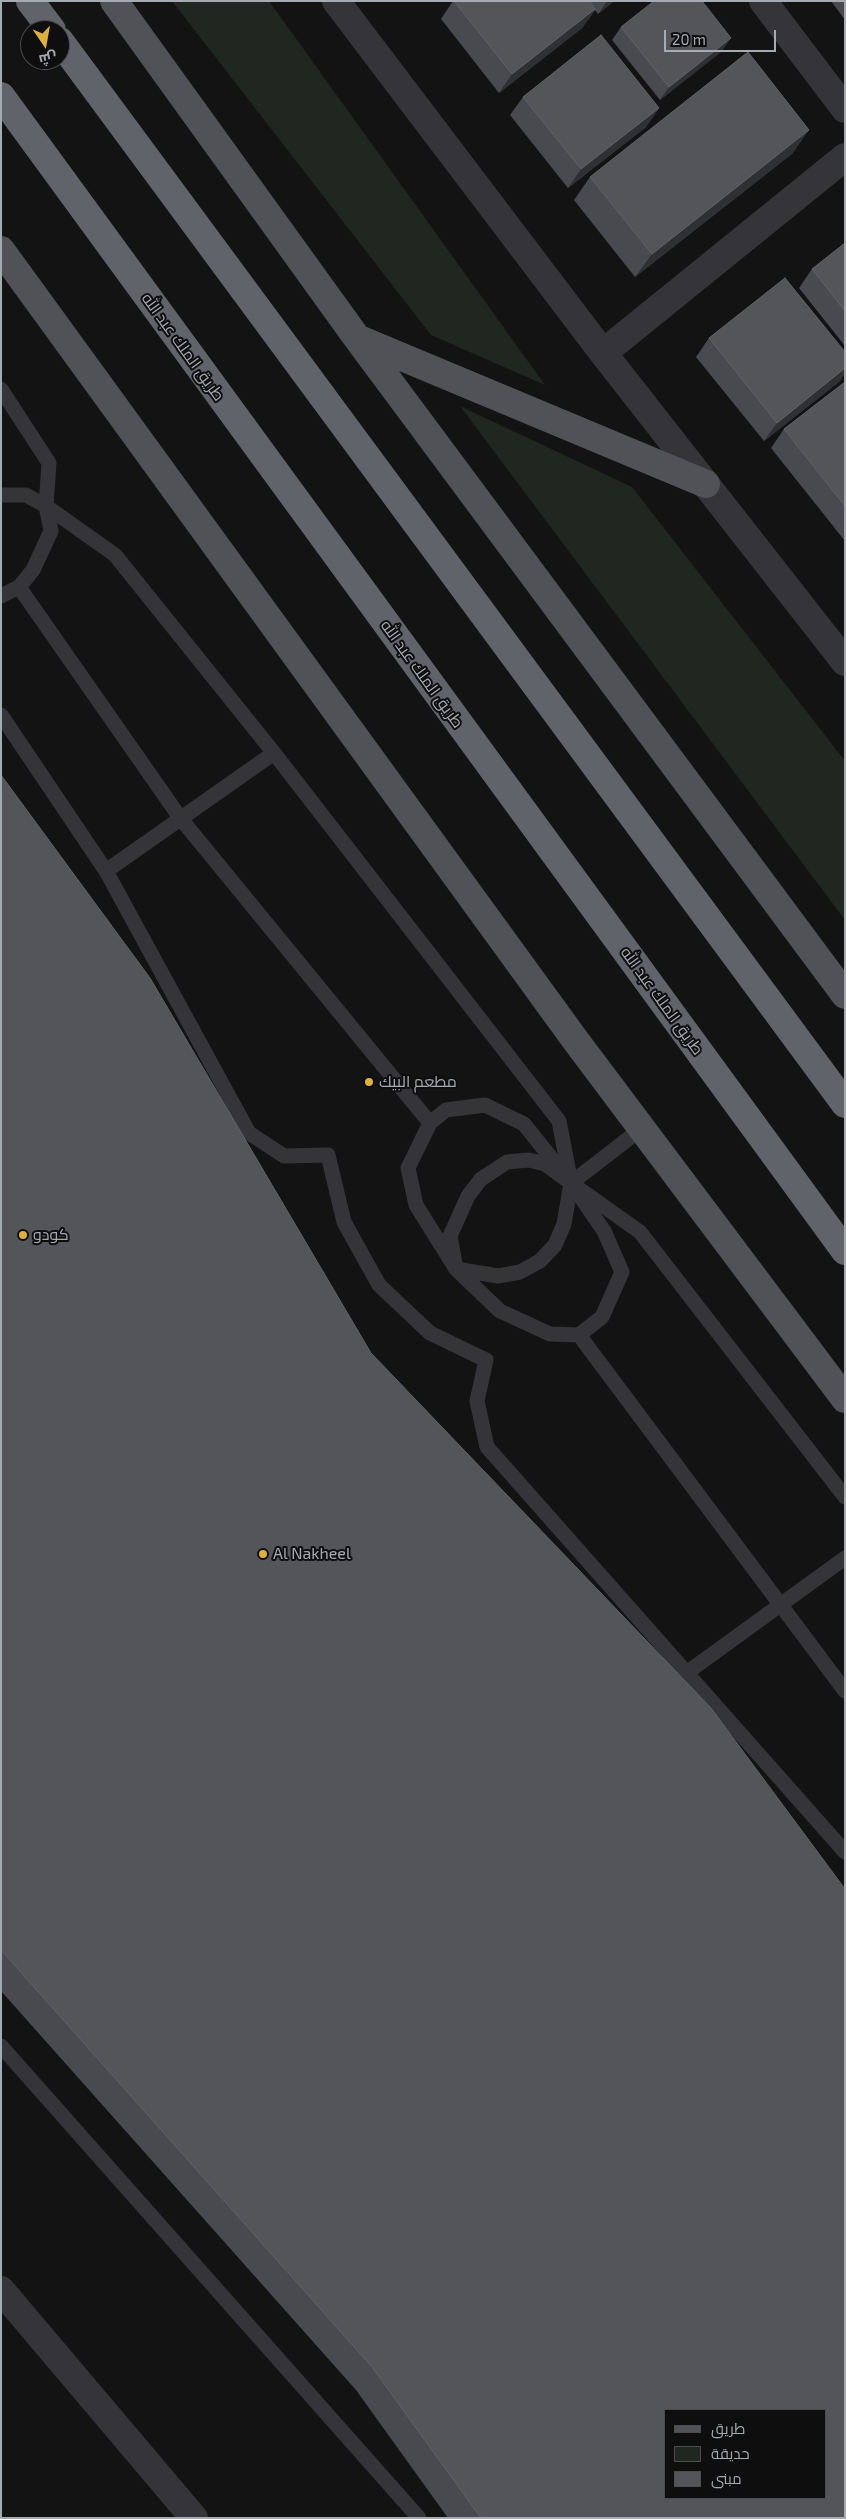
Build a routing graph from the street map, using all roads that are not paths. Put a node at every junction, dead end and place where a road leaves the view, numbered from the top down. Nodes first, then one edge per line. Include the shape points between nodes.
1 (30, 1) edge
2 (114, 1) edge
3 (336, 1) edge
4 (763, 1) edge
5 (44, 20) edge
6 (70, 55) edge
7 (1, 96) edge
8 (845, 109) edge
9 (845, 157) edge
10 (1, 250) edge
11 (358, 338) junction
12 (604, 354) junction
13 (1, 389) edge
14 (706, 484) junction
15 (1, 496) edge
16 (46, 506) junction
17 (18, 586) junction
18 (1, 596) edge
19 (845, 662) edge
20 (1, 715) edge
21 (274, 753) junction
22 (181, 819) junction
23 (106, 871) junction
24 (845, 995) edge
25 (845, 1104) edge
26 (430, 1123) junction
27 (641, 1129) junction
28 (571, 1183) junction
29 (845, 1251) edge
30 (456, 1268) junction
31 (578, 1335) junction
32 (845, 1399) edge
33 (845, 1497) edge
34 (845, 1558) edge
35 (780, 1605) junction
36 (685, 1674) junction
37 (845, 1691) edge
38 (845, 1852) edge
39 (1, 2046) edge
40 (7, 2308) edge
41 (194, 2518) edge
42 (419, 2518) edge

1 - 5 highway
2 - 11 main road
3 - 12 street
4 - 8 street
6 - 25 highway
7 - 29 highway, طريق الملك عبد الله
9 - 12 street
10 - 27 main road
11 - 14 main road
11 - 24 main road
12 - 14 street
13 - 16 lane via 49,463
14 - 19 street
15 - 16 lane via 26,494
16 - 17 lane via 51,531 33,570
16 - 21 lane via 115,555
17 - 18 lane
17 - 22 lane
20 - 23 lane
21 - 22 lane
21 - 28 lane via 559,1121
22 - 23 lane
22 - 26 lane
23 - 36 lane via 249,1133 284,1156 328,1155 344,1222 379,1286 430,1332 486,1360 477,1401 487,1447
26 - 28 lane via 446,1110 485,1105 524,1124
26 - 30 lane via 408,1168 416,1204
27 - 28 lane
27 - 32 main road
28 - 30 lane via 564,1224 555,1245 540,1261 520,1272 498,1276
28 - 30 lane via 546,1164 529,1160 507,1162 480,1179 464,1203 450,1236
28 - 31 lane via 604,1231 622,1272 602,1318
28 - 33 lane via 640,1232
30 - 31 lane via 500,1311 550,1334
31 - 35 lane
34 - 35 lane
35 - 36 lane
35 - 37 lane
36 - 38 lane
39 - 42 lane
40 - 41 street

